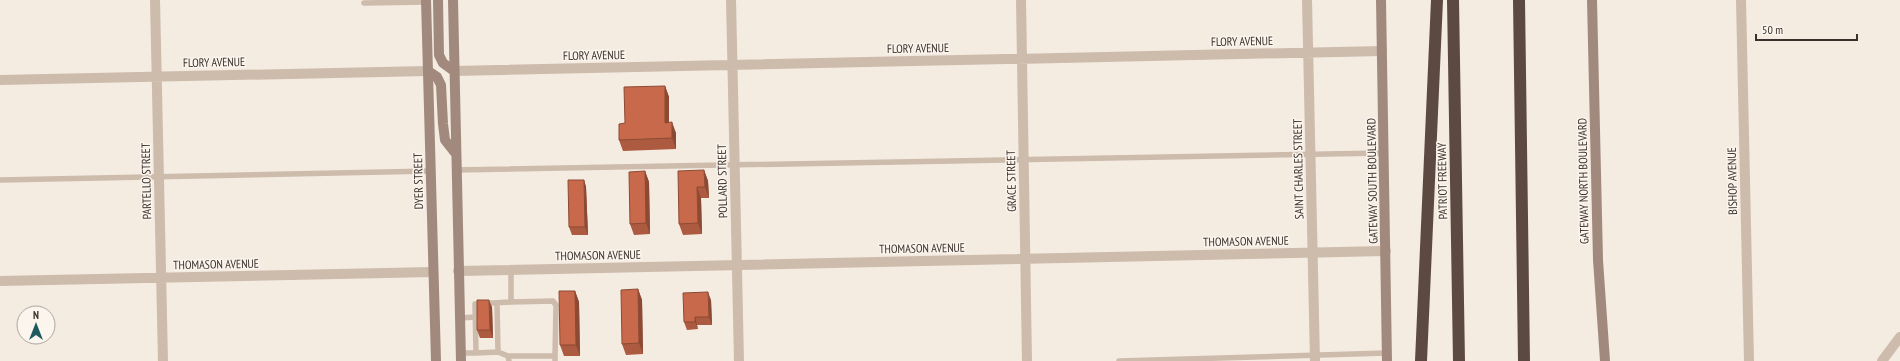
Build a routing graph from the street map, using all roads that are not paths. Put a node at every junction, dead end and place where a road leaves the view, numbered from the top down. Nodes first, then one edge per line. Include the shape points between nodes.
1 (155, 0) edge
2 (438, 0) edge
3 (452, 0) edge
4 (731, 0) edge
5 (1021, 0) edge
6 (1307, 0) edge
7 (1381, 0) edge
8 (1437, 0) edge
9 (1453, 0) edge
10 (1519, 0) edge
11 (1592, 0) edge
12 (1741, 0) edge
13 (426, 1) edge
14 (364, 3) dead end
15 (1382, 51) junction
16 (1308, 52) junction
17 (1022, 58) junction
18 (733, 64) junction
19 (428, 71) junction
20 (454, 71) junction
21 (157, 77) junction
22 (0, 80) edge
23 (1384, 153) junction
24 (456, 154) junction
25 (1310, 154) junction
26 (1023, 160) junction
27 (735, 165) junction
28 (456, 170) junction
29 (431, 171) junction
30 (159, 177) junction
31 (0, 180) edge
32 (1386, 251) junction
33 (1313, 253) junction
34 (1025, 259) junction
35 (737, 265) junction
36 (511, 270) junction
37 (458, 271) junction
38 (433, 272) junction
39 (161, 278) junction
40 (0, 281) edge
41 (511, 302) junction
42 (497, 303) junction
43 (476, 317) junction
44 (459, 318) junction
45 (1900, 337) edge
46 (476, 352) junction
47 (498, 352) junction
48 (460, 357) edge
49 (1387, 357) edge
50 (508, 358) edge
51 (1315, 358) edge
52 (555, 359) edge
53 (1524, 359) edge
54 (163, 361) edge
55 (436, 361) edge
56 (739, 361) edge
57 (1027, 361) edge
58 (1118, 361) edge
59 (1420, 361) edge
60 (1459, 361) edge
61 (1605, 361) edge
62 (1749, 361) edge
63 (1882, 361) edge

1 - 21 street, PARTELLO STREET
2 - 20 main road via 439,55 443,63
3 - 20 main road
4 - 18 street, POLLARD STREET
5 - 17 street, GRACE STREET
6 - 16 street, SAINT CHARLES STREET
7 - 15 main road, GATEWAY SOUTH BOULEVARD
8 - 59 highway
9 - 60 highway, PATRIOT FREEWAY
10 - 53 highway
11 - 61 main road, GATEWAY NORTH BOULEVARD via 1598,260
12 - 62 street, BISHOP AVENUE
13 - 14 lane
13 - 19 main road, DYER STREET
15 - 16 street, FLORY AVENUE
15 - 23 main road, GATEWAY SOUTH BOULEVARD
16 - 17 street, FLORY AVENUE
16 - 25 street, SAINT CHARLES STREET
17 - 18 street, FLORY AVENUE
17 - 26 street, GRACE STREET
18 - 20 street, FLORY AVENUE
18 - 27 street, POLLARD STREET
19 - 21 street, FLORY AVENUE
19 - 24 main road via 438,77 441,85 446,140
19 - 29 main road, DYER STREET
20 - 24 main road
21 - 22 street, FLORY AVENUE
21 - 30 street, PARTELLO STREET
23 - 25 lane
23 - 32 main road, GATEWAY SOUTH BOULEVARD
24 - 28 main road
25 - 26 lane
25 - 33 street, SAINT CHARLES STREET
26 - 27 lane
26 - 34 street, GRACE STREET
27 - 28 lane
27 - 35 street, POLLARD STREET
28 - 37 main road
29 - 30 lane
29 - 38 main road, DYER STREET
30 - 31 lane
30 - 39 street, PARTELLO STREET
32 - 33 street, THOMASON AVENUE
32 - 49 main road, GATEWAY SOUTH BOULEVARD
33 - 34 street, THOMASON AVENUE
33 - 51 street, SAINT CHARLES STREET
34 - 35 street, THOMASON AVENUE
34 - 57 street, GRACE STREET
35 - 36 street, THOMASON AVENUE
35 - 56 street, POLLARD STREET
36 - 37 street, THOMASON AVENUE
36 - 41 lane
37 - 44 main road
38 - 39 street, THOMASON AVENUE
38 - 55 main road, DYER STREET
39 - 40 street, THOMASON AVENUE
39 - 54 street, PARTELLO STREET
41 - 42 lane
41 - 52 lane via 553,301 556,305
42 - 43 lane via 475,304
42 - 47 lane
43 - 44 lane
43 - 46 lane
44 - 48 main road
45 - 63 street
46 - 47 lane
46 - 48 lane
47 - 50 lane
49 - 51 lane
50 - 52 lane
51 - 58 lane

